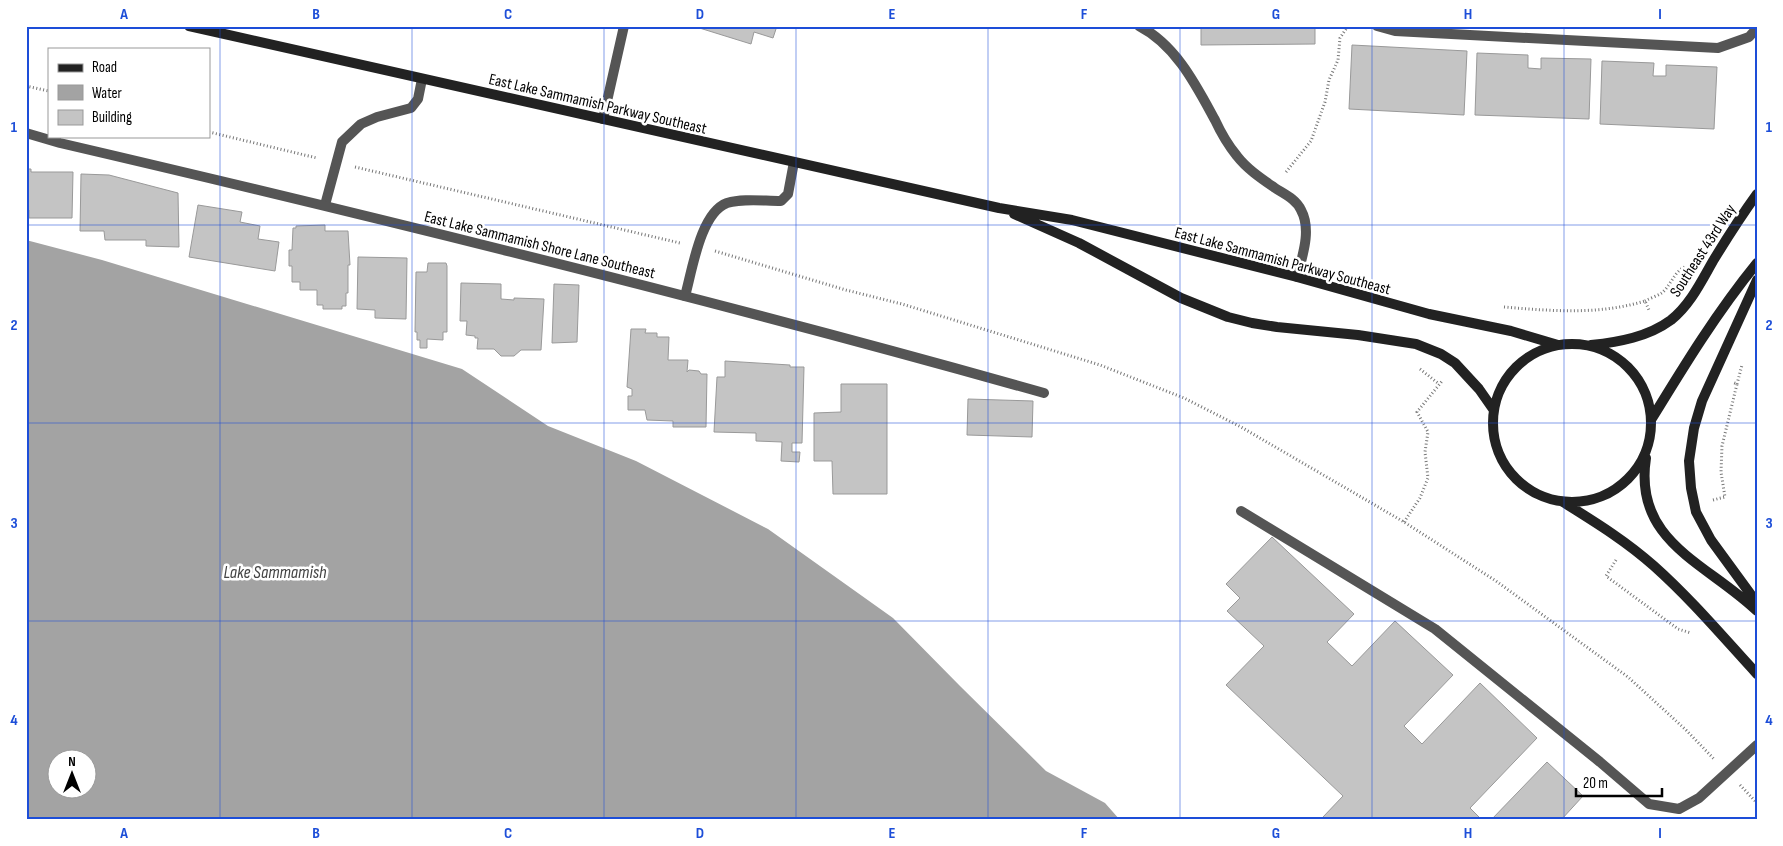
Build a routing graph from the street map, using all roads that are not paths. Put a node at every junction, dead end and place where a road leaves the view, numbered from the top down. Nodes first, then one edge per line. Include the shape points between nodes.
1 (189, 26) edge
2 (624, 26) edge
3 (1139, 26) edge
4 (1377, 26) edge
5 (1757, 28) edge
6 (422, 79) junction
7 (603, 118) junction
8 (26, 133) edge
9 (794, 162) junction
10 (1757, 194) edge
11 (325, 205) junction
12 (999, 208) junction
13 (1757, 263) edge
14 (1298, 277) junction
15 (1757, 280) edge
16 (685, 296) junction
17 (1558, 346) junction
18 (1585, 346) junction
19 (1044, 393) dead end
20 (1493, 409) junction
21 (1651, 420) junction
22 (1647, 448) junction
23 (1563, 502) junction
24 (1241, 511) dead end
25 (1757, 604) edge
26 (1757, 611) edge
27 (1757, 674) edge
28 (1757, 745) edge

1 - 6 main road, East Lake Sammamish Parkway Southeast
2 - 7 street
3 - 14 street via 1162,41 1178,59 1237,157 1302,210 1305,240
4 - 5 street via 1395,31 1718,48 1748,37
6 - 7 main road, East Lake Sammamish Parkway Southeast
6 - 11 street via 418,100 411,108 361,124 342,142
7 - 9 main road, East Lake Sammamish Parkway Southeast
8 - 11 street, East Lake Sammamish Shore Lane Southeast
9 - 12 main road, East Lake Sammamish Parkway Southeast
9 - 16 street via 788,194 780,201 739,200 724,204 713,214 704,227
10 - 18 main road, Southeast 43rd Way via 1692,297 1671,320 1630,339
11 - 16 street, East Lake Sammamish Shore Lane Southeast
12 - 14 main road, East Lake Sammamish Parkway Southeast via 1072,220
12 - 20 main road, East Lake Sammamish Parkway Southeast via 1079,243 1181,298 1228,317 1277,327 1358,334 1416,344 1441,354 1455,363
13 - 21 main road via 1687,361
14 - 17 main road, East Lake Sammamish Parkway Southeast via 1420,312 1511,331
15 - 25 main road via 1702,401 1689,461 1696,512 1711,540
16 - 19 street, East Lake Sammamish Shore Lane Southeast
17 - 18 main road
17 - 20 main road via 1535,353 1516,367 1501,386
18 - 21 main road via 1606,352 1624,364 1638,380 1647,399
20 - 23 main road via 1493,435 1501,460 1516,481 1538,495
21 - 22 main road
22 - 23 main road via 1638,467 1624,483 1606,495 1585,501
22 - 26 main road via 1644,469 1647,498 1654,518 1668,540
23 - 27 main road via 1606,529 1654,566
24 - 28 street via 1435,629 1649,804 1679,809 1700,798

